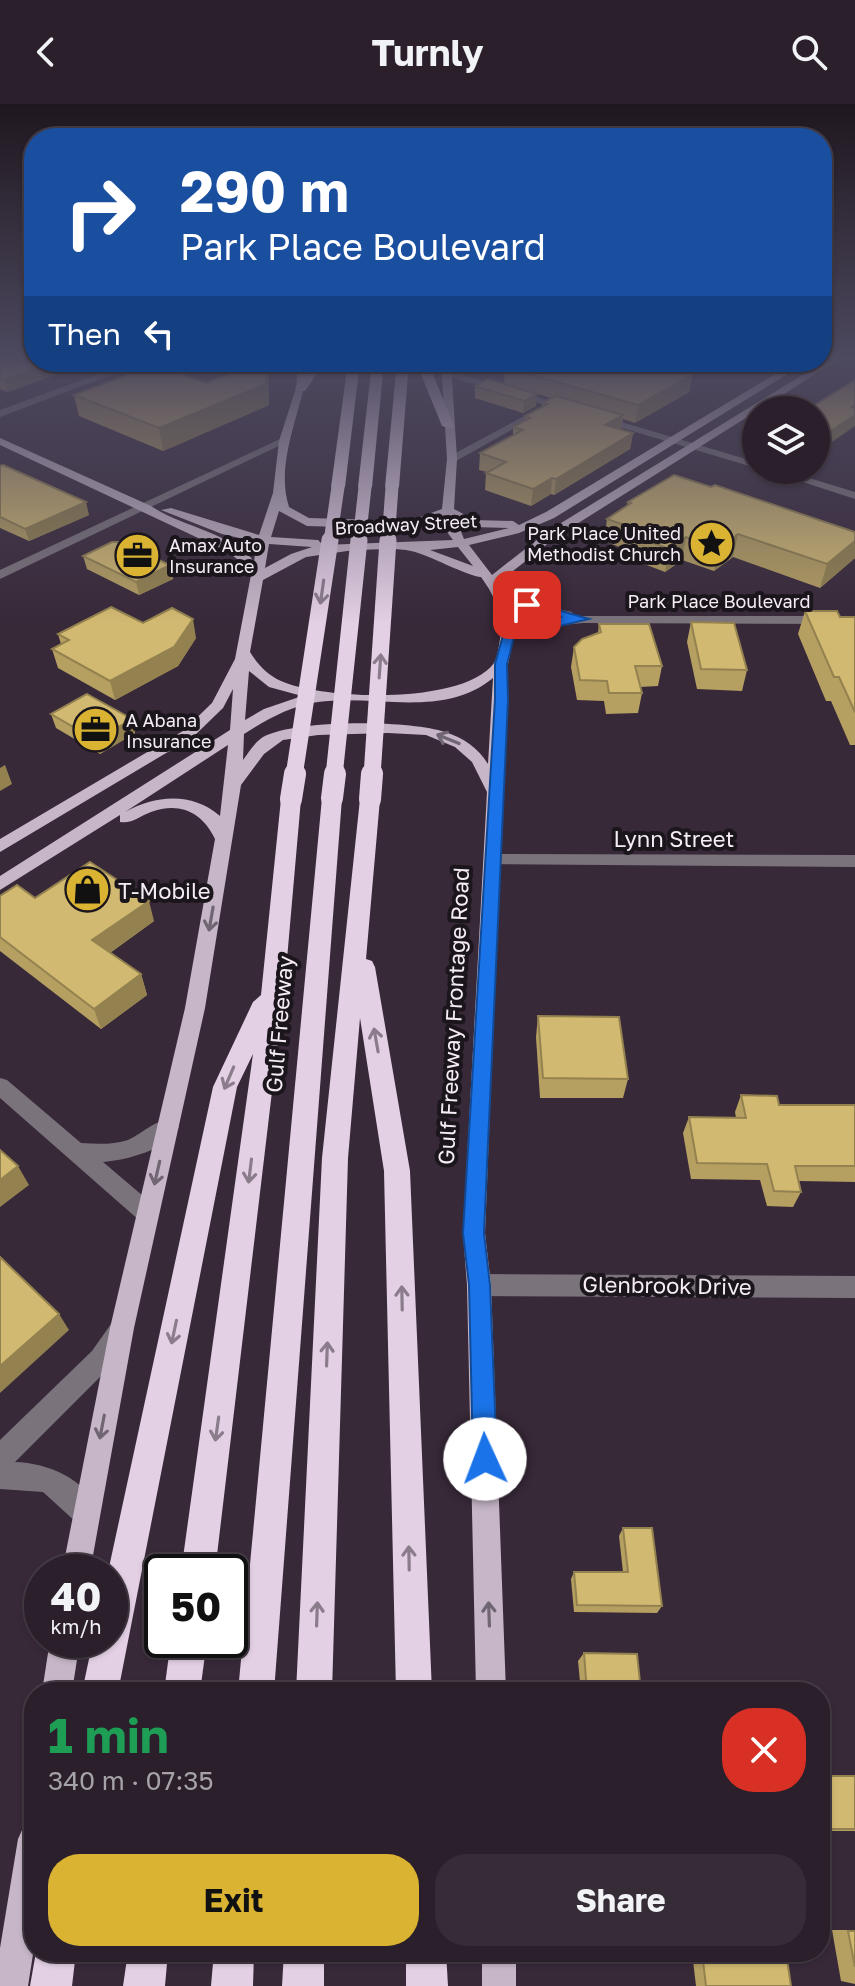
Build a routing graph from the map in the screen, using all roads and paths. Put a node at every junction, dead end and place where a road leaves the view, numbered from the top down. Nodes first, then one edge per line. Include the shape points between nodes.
1 (15, 448) edge
2 (270, 448) edge
3 (283, 448) edge
4 (343, 448) edge
5 (369, 448) edge
6 (395, 448) edge
7 (451, 448) edge
8 (473, 448) edge
9 (660, 448) edge
10 (691, 448) edge
11 (700, 448) edge
12 (452, 459) junction
13 (742, 461) edge
14 (817, 484) edge
15 (279, 493) junction
16 (855, 496) edge
17 (147, 508) junction
18 (448, 511) junction
19 (550, 515) junction
20 (264, 540) junction
21 (459, 543) junction
22 (339, 546) junction
23 (403, 547) junction
24 (0, 575) edge
25 (259, 577) junction
26 (495, 588) junction
27 (583, 619) junction
28 (855, 620) edge
29 (508, 635) junction
30 (243, 652) junction
31 (501, 664) junction
32 (322, 697) junction
33 (238, 731) junction
34 (233, 786) junction
35 (497, 796) junction
36 (84, 830) junction
37 (225, 841) junction
38 (0, 846) edge
39 (494, 860) junction
40 (855, 861) edge
41 (0, 884) edge
42 (358, 937) junction
43 (274, 982) junction
44 (0, 1086) edge
45 (168, 1127) junction
46 (77, 1152) junction
47 (148, 1214) junction
48 (479, 1285) junction
49 (855, 1287) edge
50 (122, 1328) junction
51 (0, 1458) edge
52 (0, 1476) edge
53 (86, 1512) junction
54 (79, 1554) edge
55 (200, 1554) edge
56 (62, 1658) edge
57 (187, 1658) edge
58 (59, 1682) edge
59 (102, 1682) edge
60 (183, 1682) edge
61 (257, 1682) edge
62 (314, 1682) edge
63 (414, 1682) edge
64 (491, 1682) edge
65 (24, 1903) edge
66 (55, 1962) edge
67 (147, 1962) edge
68 (233, 1962) edge
69 (304, 1962) edge
70 (426, 1962) edge
71 (499, 1962) edge
72 (11, 1986) edge
73 (51, 1986) edge
74 (144, 1986) edge
75 (232, 1986) edge
76 (303, 1986) edge
77 (427, 1986) edge
78 (499, 1986) edge

1 - 17 main road
2 - 17 street
3 - 15 main road
4 -> 43 highway, Gulf Freeway, bridge via 291,799
5 - 61 highway, Gulf Freeway, bridge via 332,798
42 -> 6 highway, bridge
7 - 12 main road, Gulf Freeway Frontage Road
8 - 12 street
9 - 19 main road, Broadway Street
10 - 26 main road via 533,547
11 - 13 street
12 - 18 main road, Gulf Freeway Frontage Road
14 - 16 street
15 - 18 main road via 284,509 307,522 410,525
15 - 20 main road
17 - 20 main road via 175,511
17 - 24 street
17 - 25 main road via 244,558
18 - 19 main road via 473,523 502,526
18 - 21 main road, Gulf Freeway Frontage Road
19 - 21 main road, Broadway Street via 517,532
20 - 22 main road
20 - 25 main road
21 - 23 main road, Broadway Street
21 - 26 main road, Gulf Freeway Frontage Road
22 - 23 main road, Broadway Street
22 - 25 main road, Broadway Street via 291,558
23 - 26 main road via 454,561
25 - 30 main road
26 - 27 street, Park Place Boulevard via 534,608
26 - 29 main road, Gulf Freeway Frontage Road via 507,616
27 - 28 street, Park Place Boulevard
27 - 29 street, Park Place Boulevard
29 - 31 main road, Gulf Freeway Frontage Road
30 - 32 main road via 255,673
30 - 33 main road
30 - 38 main road via 218,705 188,734
31 - 32 main road via 472,685 418,700
31 - 35 main road, Gulf Freeway Frontage Road
32 - 33 main road via 269,712
33 - 34 main road
33 - 36 main road
35 -> 34 main road via 468,748 403,728 274,738
34 - 37 main road
35 - 39 main road, Gulf Freeway Frontage Road
36 - 37 main road via 114,825 144,806 175,803 213,819
36 - 41 main road
37 -> 45 main road
39 - 40 street, Lynn Street
39 - 48 main road, Gulf Freeway Frontage Road via 474,1233
62 -> 42 highway via 335,1158
63 -> 42 highway via 397,1171
43 -> 55 highway, Gulf Freeway
43 -> 59 highway via 225,1087
44 - 46 street
45 - 46 street via 126,1151
45 -> 47 main road
46 - 47 street
47 - 50 main road
48 - 49 street, Glenbrook Drive
64 -> 48 main road, Gulf Freeway Frontage Road
50 - 51 street via 101,1359
50 -> 53 main road
52 - 53 street via 54,1483
53 - 54 main road
56 - 58 main road
57 - 60 highway
65 - 72 main road
66 - 73 highway
67 - 74 highway
68 - 75 highway
69 - 76 highway
70 - 77 highway
71 - 78 main road

